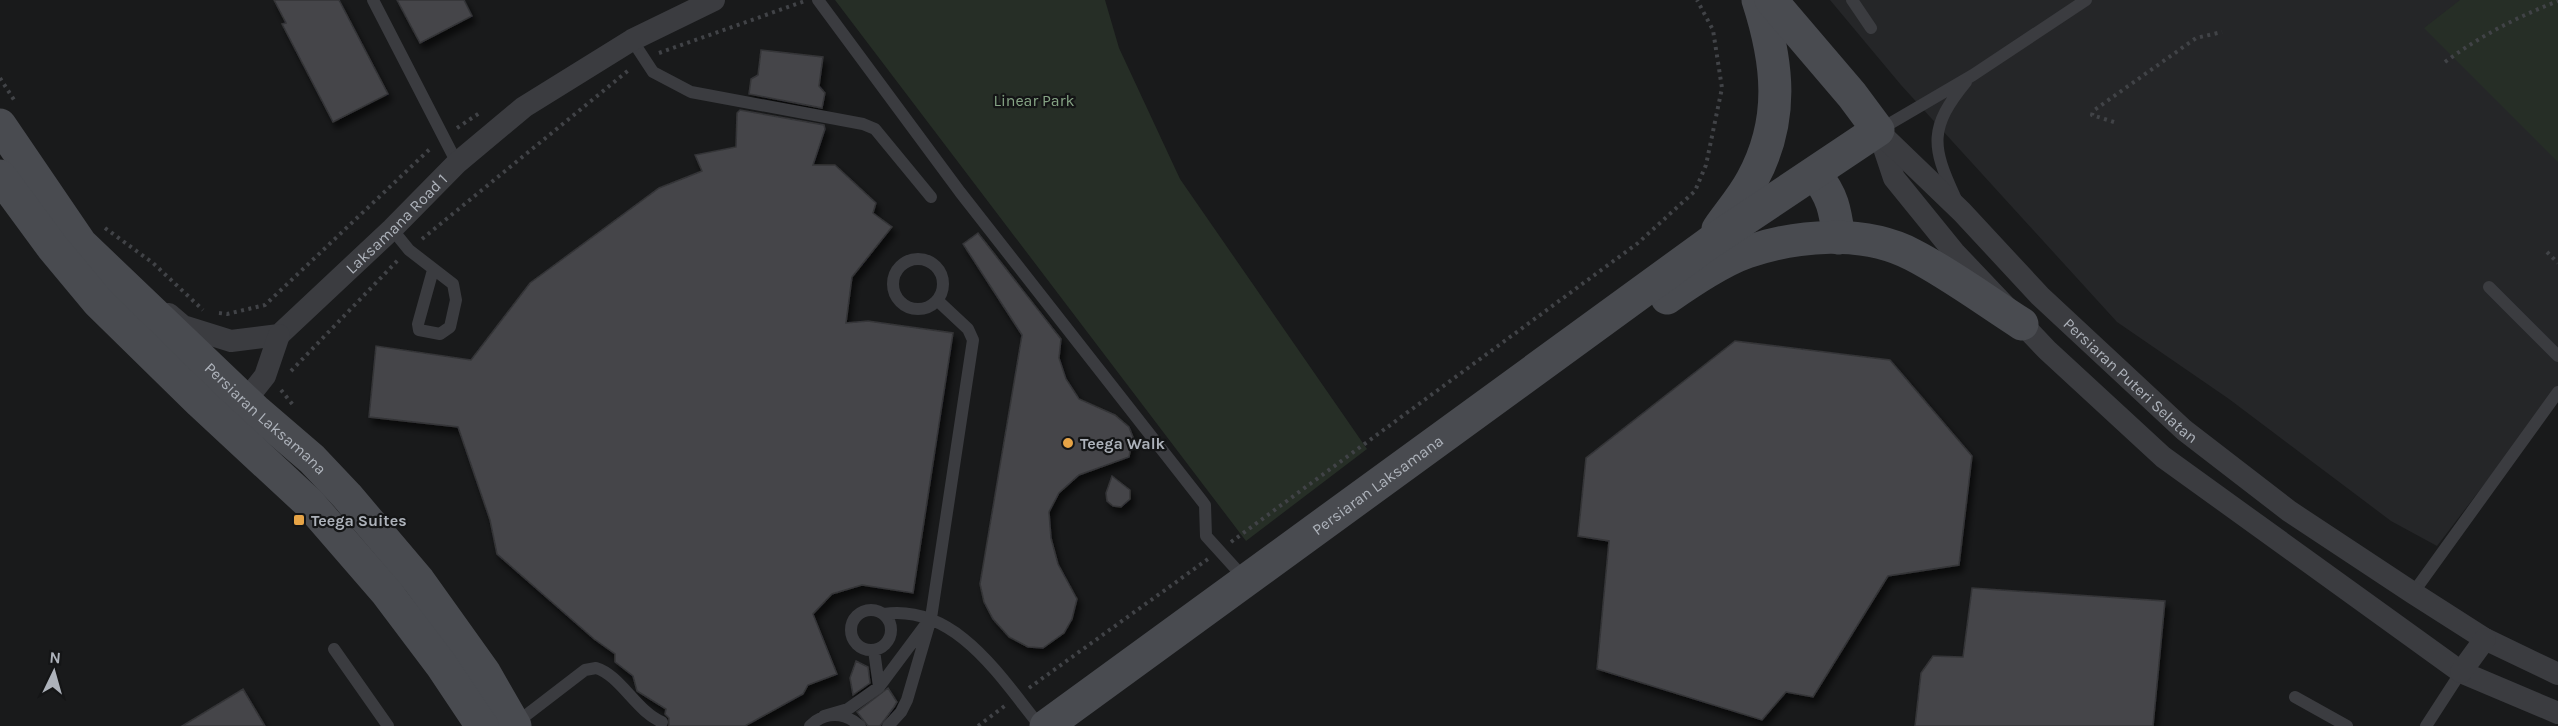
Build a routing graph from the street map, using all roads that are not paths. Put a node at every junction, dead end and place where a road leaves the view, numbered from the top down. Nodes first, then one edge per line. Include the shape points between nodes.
1 (373, 0) edge
2 (818, 0) edge
3 (1758, 0) edge
4 (1771, 0) edge
5 (1852, 0) edge
6 (2086, 0) edge
7 (708, 1) edge
8 (1871, 28) dead end
9 (637, 49) junction
10 (1972, 75) junction
11 (9, 116) edge
12 (1878, 130) junction
13 (457, 164) junction
14 (1815, 174) junction
15 (0, 176) edge
16 (931, 197) dead end
17 (1962, 212) junction
18 (392, 229) junction
19 (90, 233) junction
20 (1839, 238) junction
21 (1709, 243) junction
22 (433, 270) junction
23 (2489, 287) dead end
24 (937, 300) junction
25 (2022, 324) junction
26 (279, 335) junction
27 (2558, 356) edge
28 (2558, 392) edge
29 (246, 400) junction
30 (1246, 580) junction
31 (2413, 593) junction
32 (884, 614) junction
33 (931, 618) junction
34 (2485, 639) junction
35 (334, 649) dead end
36 (874, 650) junction
37 (2461, 672) junction
38 (2558, 674) edge
39 (879, 687) junction
40 (2295, 698) dead end
41 (2558, 713) edge
42 (824, 716) junction
43 (662, 722) dead end
44 (504, 725) edge
45 (388, 726) edge
46 (810, 726) edge
47 (860, 726) edge
48 (888, 726) edge
49 (1040, 726) edge
50 (1046, 726) edge
51 (1078, 726) edge
52 (2347, 726) edge
53 (2426, 726) edge

1 - 13 lane
2 - 30 lane via 960,192 1205,505 1206,536
3 - 21 street via 1771,39 1775,112 1753,179
4 - 12 street, Persiaran Puteri Selatan
5 - 8 lane
6 - 10 lane
7 - 9 street, Laksamana Road 1
9 - 13 street, Laksamana Road 1 via 524,107
9 - 16 lane via 661,78 691,92 875,129
10 - 12 lane
10 - 17 lane via 1948,104 1937,143 1943,172
11 - 19 street, Persiaran Laksamana
12 - 14 street, Persiaran Laksamana
12 - 17 street, Persiaran Puteri Selatan
12 - 25 street, Persiaran Puteri Selatan via 1894,178 1954,252
13 - 18 street, Laksamana Road 1
14 - 20 street via 1834,203
14 - 21 street, Persiaran Laksamana
15 - 44 street, Persiaran Laksamana via 98,302 309,503 387,592 442,666
17 - 31 street, Persiaran Puteri Selatan via 2040,296 2184,430 2289,511
18 - 22 lane
18 - 26 street, Laksamana Road 1
19 - 26 street via 183,326 231,341
19 - 29 street, Persiaran Laksamana
20 - 25 street via 1881,243 1912,254
20 - 51 street via 1782,243 1744,253 1686,285
21 - 30 street, Persiaran Laksamana
22 - 22 lane via 453,284 456,300 450,327 440,334 419,330 418,324
23 - 27 lane
24 - 24 lane via 922,309 905,306 894,293 898,268 913,260 930,263 941,276
24 - 33 lane via 968,329 973,340
25 - 37 street, Persiaran Puteri Selatan via 2163,457
26 - 29 street via 266,376
28 - 31 lane
29 - 44 street, Persiaran Laksamana via 312,459 419,581 484,672
30 - 50 street, Persiaran Laksamana
31 - 34 street, Persiaran Puteri Selatan
32 - 33 lane
32 - 36 lane via 891,625 890,638
32 - 36 lane via 865,611 852,625 856,643
33 - 39 lane
33 - 48 lane via 907,700
33 - 49 lane via 971,644
34 - 37 street
34 - 38 street, Persiaran Puteri Selatan
35 - 45 lane
36 - 39 lane
37 - 41 street, Persiaran Puteri Selatan
37 - 53 lane
39 - 42 lane via 848,709
40 - 52 lane
42 - 46 lane
42 - 47 lane via 844,716
43 - 44 lane via 596,668 585,670

